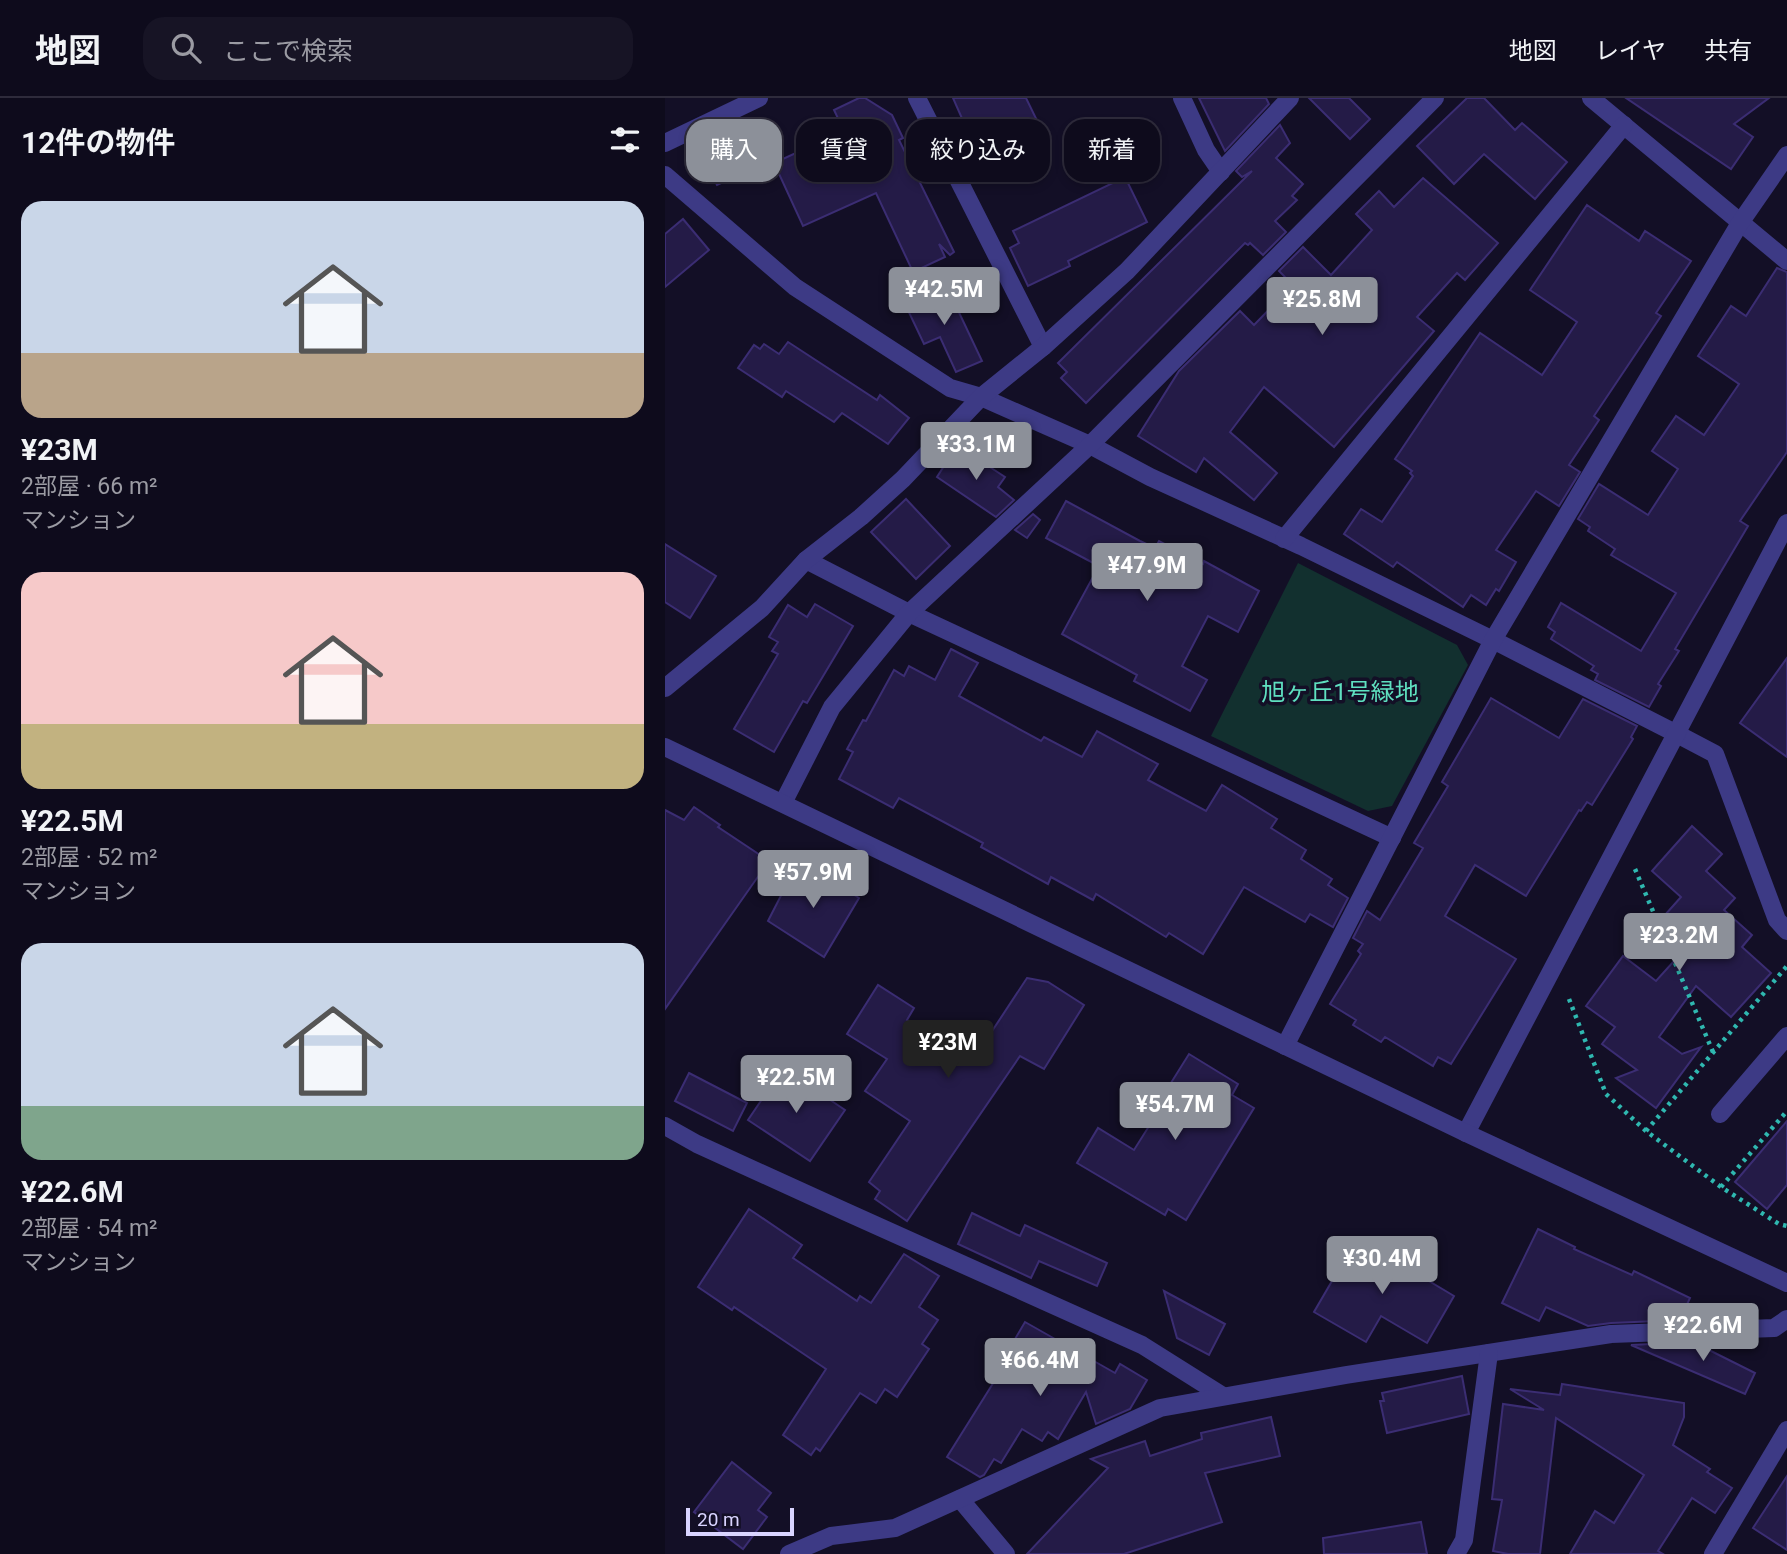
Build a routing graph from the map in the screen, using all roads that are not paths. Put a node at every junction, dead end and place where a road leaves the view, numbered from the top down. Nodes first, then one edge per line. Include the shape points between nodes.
1 (759, 98) edge
2 (917, 98) edge
3 (1182, 98) edge
4 (1290, 98) edge
5 (1435, 98) edge
6 (1591, 98) edge
7 (1624, 125) junction
8 (665, 142) edge
9 (1787, 155) edge
10 (1221, 172) junction
11 (665, 175) edge
12 (1740, 223) junction
13 (1787, 261) edge
14 (1043, 347) junction
15 (981, 397) junction
16 (1090, 445) junction
17 (1787, 523) edge
18 (1284, 538) junction
19 (806, 560) junction
20 (909, 613) junction
21 (1493, 640) junction
22 (665, 688) edge
23 (1677, 734) junction
24 (665, 747) edge
25 (783, 803) junction
26 (1392, 838) junction
27 (1784, 920) edge
28 (1787, 1036) edge
29 (1285, 1046) junction
30 (1720, 1114) dead end
31 (665, 1126) edge
32 (1466, 1133) junction
33 (1787, 1283) edge
34 (1787, 1319) edge
35 (1489, 1353) junction
36 (1223, 1396) junction
37 (1787, 1430) edge
38 (960, 1499) junction
39 (789, 1554) edge
40 (1006, 1554) edge
41 (1456, 1554) edge
42 (1713, 1554) edge

1 - 8 street
2 - 14 street
3 - 10 street
4 - 10 street
5 - 16 street
6 - 7 street
7 - 12 street
7 - 18 street
9 - 12 street
10 - 14 street via 1127,271
11 - 15 street via 795,287 950,388
12 - 13 street
12 - 21 street
14 - 15 street
15 - 16 street
15 - 19 street via 902,479
16 - 18 street
16 - 20 street
17 - 23 street
18 - 21 street
19 - 20 street
19 - 22 street via 762,608
20 - 25 street via 832,707
20 - 26 street
21 - 23 street
21 - 26 street
23 - 27 street via 1715,754
23 - 32 street
24 - 25 street
25 - 29 street
26 - 29 street
28 - 30 street
29 - 32 street
31 - 36 street via 1142,1345
32 - 33 street
34 - 35 street via 1773,1328 1611,1334
35 - 36 street
35 - 41 street via 1464,1540
36 - 38 street via 1160,1408
37 - 42 street
38 - 39 street via 895,1528 831,1536
38 - 40 street

